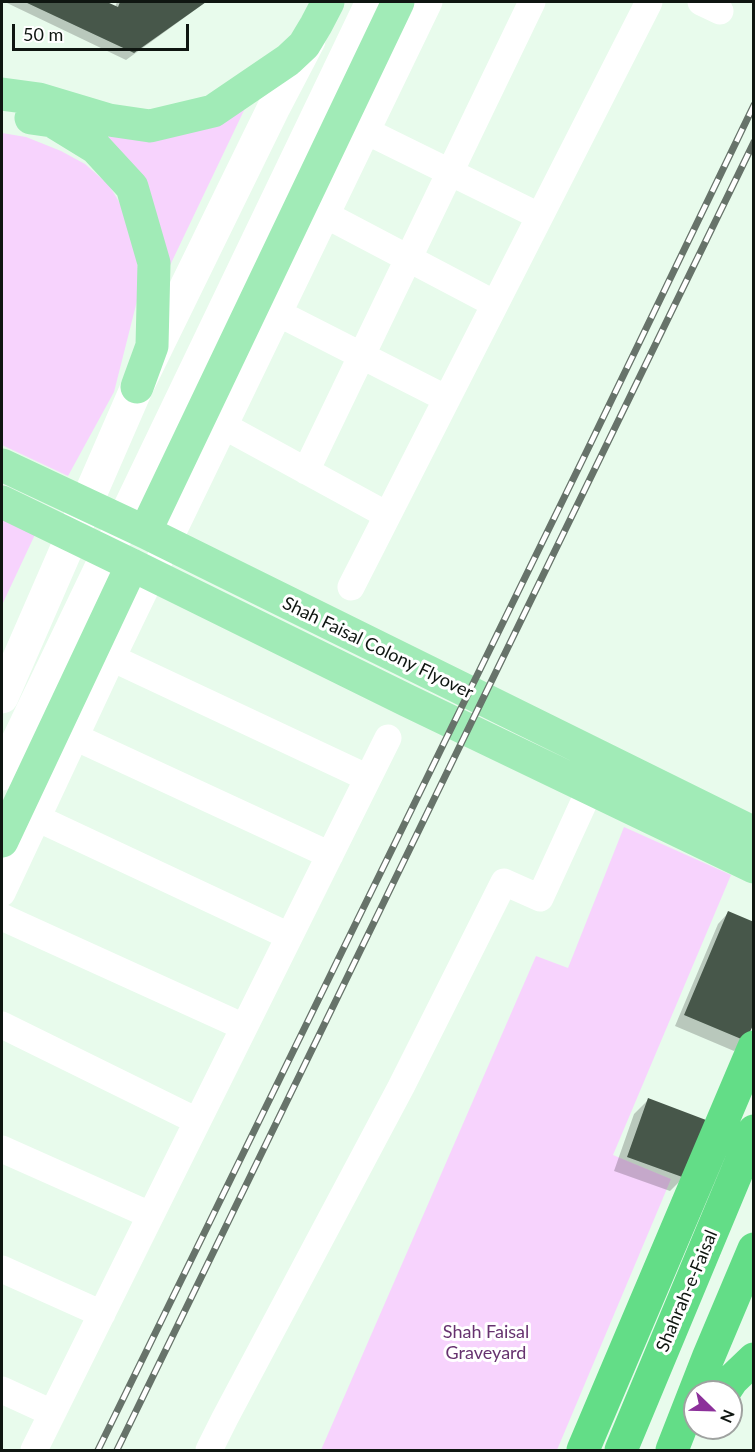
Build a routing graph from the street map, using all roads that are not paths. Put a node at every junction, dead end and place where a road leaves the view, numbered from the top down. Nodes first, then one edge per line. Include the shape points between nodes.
1 (372, 2) edge
2 (398, 2) edge
3 (429, 2) edge
4 (532, 2) edge
5 (649, 2) edge
6 (322, 13) edge
7 (2, 94) edge
8 (2, 114) edge
9 (366, 131) junction
10 (102, 134) junction
11 (449, 172) junction
12 (326, 215) junction
13 (539, 216) junction
14 (407, 259) junction
15 (495, 304) junction
16 (278, 313) junction
17 (361, 355) junction
18 (137, 387) junction
19 (447, 399) junction
20 (224, 426) junction
21 (2, 465) edge
22 (306, 471) junction
23 (2, 502) edge
24 (387, 515) junction
25 (145, 532) junction
26 (132, 565) junction
27 (351, 586) dead end
28 (112, 658) junction
29 (2, 697) edge
30 (75, 737) junction
31 (388, 738) dead end
32 (2, 774) edge
33 (368, 778) junction
34 (590, 789) junction
35 (37, 818) junction
36 (753, 833) edge
37 (2, 841) edge
38 (330, 855) junction
39 (753, 867) edge
40 (2, 893) edge
41 (2, 917) edge
42 (289, 936) junction
43 (2, 1025) edge
44 (244, 1027) junction
45 (753, 1047) edge
46 (197, 1121) junction
47 (753, 1131) edge
48 (2, 1149) edge
49 (150, 1215) junction
50 (753, 1249) edge
51 (2, 1269) edge
52 (102, 1314) junction
53 (753, 1359) edge
54 (732, 1380) edge
55 (2, 1390) edge
56 (52, 1413) junction
57 (34, 1450) edge
58 (209, 1450) edge
59 (583, 1450) edge
60 (621, 1450) edge
61 (672, 1450) edge

1 - 32 street
2 - 25 main road
3 - 9 street
4 - 11 street
5 - 13 street
6 - 10 main road via 304,45 288,60 213,111
6 - 18 street
7 - 10 main road via 39,99
8 - 10 main road
9 - 11 street
9 - 12 street
10 - 18 main road via 132,187 154,263 152,346
11 - 13 street
11 - 14 street
12 - 14 street
12 - 16 street
13 - 15 street
14 - 15 street
14 - 17 street
15 - 19 street
16 - 17 street
16 - 20 street
17 - 19 street
17 - 22 street
18 - 29 street
19 - 24 street
20 - 22 street
20 - 28 street
21 - 25 main road, Shah Faisal Colony Flyover
22 - 24 street
23 - 26 main road, Shah Faisal Colony Flyover
24 - 27 street
25 - 36 main road, Shah Faisal Colony Flyover
26 - 34 main road, Shah Faisal Colony Flyover
26 - 37 main road
28 - 30 street
28 - 33 street
30 - 35 street
30 - 38 street
31 - 33 street
33 - 38 street
34 - 39 main road, Shah Faisal Colony Flyover
34 - 58 street via 540,898 504,882 401,1087
35 - 40 street
35 - 42 street
38 - 42 street
41 - 44 street
42 - 44 street
43 - 46 street
44 - 46 street
45 - 59 highway
46 - 49 street
47 - 60 highway, Shahrah-e-Faisal
48 - 49 street
49 - 52 street
50 - 61 highway
51 - 52 street
52 - 56 street
53 - 54 highway
55 - 56 street
56 - 57 street

